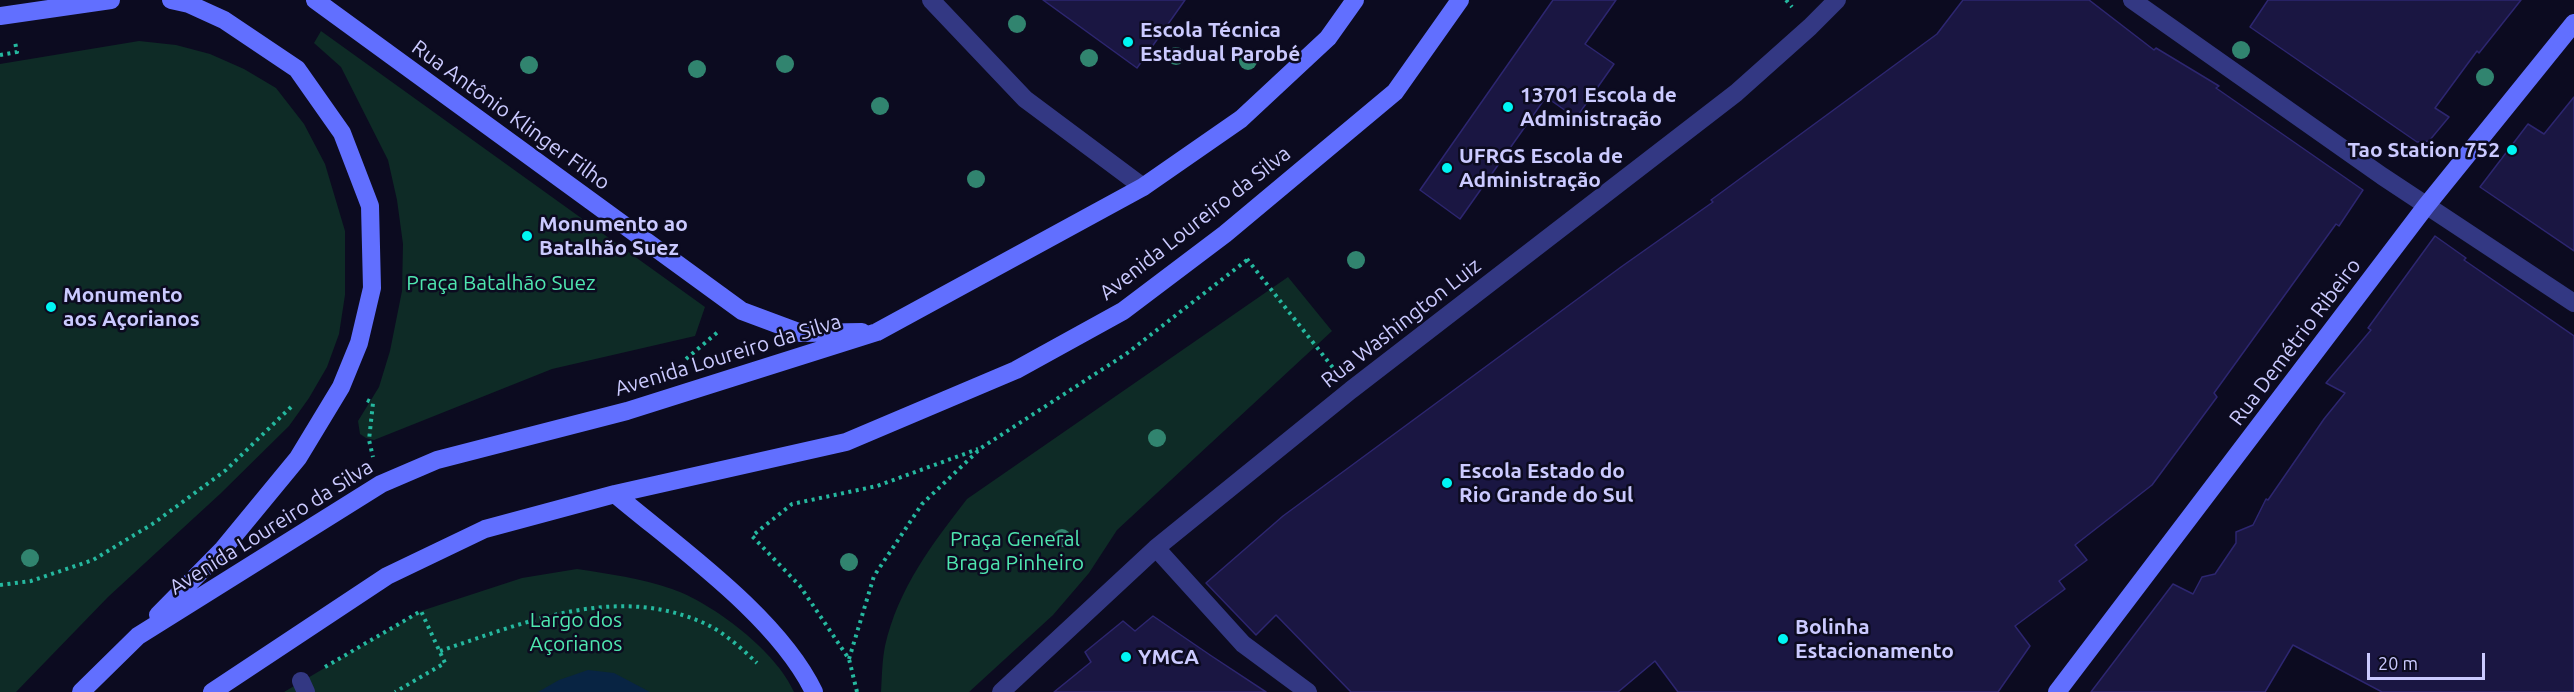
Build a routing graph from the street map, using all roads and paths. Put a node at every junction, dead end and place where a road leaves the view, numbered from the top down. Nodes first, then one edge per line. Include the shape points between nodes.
1 (111, 0) edge
2 (171, 0) edge
3 (315, 0) edge
4 (931, 0) edge
5 (1355, 0) edge
6 (1460, 0) edge
7 (1837, 0) edge
8 (2132, 0) edge
9 (0, 16) edge
10 (2574, 24) edge
11 (17, 52) dead end
12 (0, 55) edge
13 (1143, 187) junction
14 (2426, 206) junction
15 (1225, 234) junction
16 (1247, 260) junction
17 (2574, 303) edge
18 (877, 332) junction
19 (341, 387) junction
20 (1351, 390) junction
21 (298, 399) dead end
22 (981, 448) junction
23 (381, 484) junction
24 (615, 494) junction
25 (1156, 549) junction
26 (0, 585) edge
27 (138, 636) junction
28 (440, 651) junction
29 (849, 659) junction
30 (760, 666) dead end
31 (304, 687) edge
32 (81, 692) edge
33 (212, 692) edge
34 (395, 692) edge
35 (814, 692) edge
36 (857, 692) edge
37 (1001, 692) edge
38 (1308, 692) edge
39 (2057, 692) edge

1 - 9 main road
2 - 19 main road via 224,20 297,69 342,133 370,206 372,288 358,343
3 - 18 main road, Rua Antônio Klinger Filho via 742,311 801,333
4 - 13 street via 1025,99
5 - 13 main road, Avenida Loureiro da Silva via 1328,38 1241,119
6 - 15 main road, Avenida Loureiro da Silva via 1395,92
7 - 20 street, Rua Washington Luiz via 1736,93
8 - 14 street
10 - 14 main road, Rua Demétrio Ribeiro
11 - 12 path
13 - 18 main road, Avenida Loureiro da Silva
14 - 17 street
14 - 39 main road, Rua Demétrio Ribeiro
15 - 16 path
15 - 24 main road, Avenida Loureiro da Silva via 1123,311 1016,370 846,442
16 - 20 path
16 - 22 path via 1126,354
18 - 23 main road, Avenida Loureiro da Silva via 627,411 437,460
19 - 23 path via 373,403 369,440
19 - 27 main road via 298,458 262,505
20 - 25 street, Rua Washington Luiz
21 - 26 path via 226,470 154,523 93,560 31,581
22 - 29 path via 922,504 874,576
22 - 29 path via 878,486 792,504 752,536 800,586
23 - 27 main road, Avenida Loureiro da Silva
24 - 33 main road, Avenida Loureiro da Silva via 485,529 397,572
24 - 35 main road via 761,619 803,670
25 - 37 street, Rua Washington Luiz
25 - 38 street via 1243,644
27 - 32 main road, Avenida Loureiro da Silva
28 - 30 path via 535,619 625,604 670,611 707,624
28 - 31 path via 421,611
28 - 34 path via 445,663
29 - 36 path

